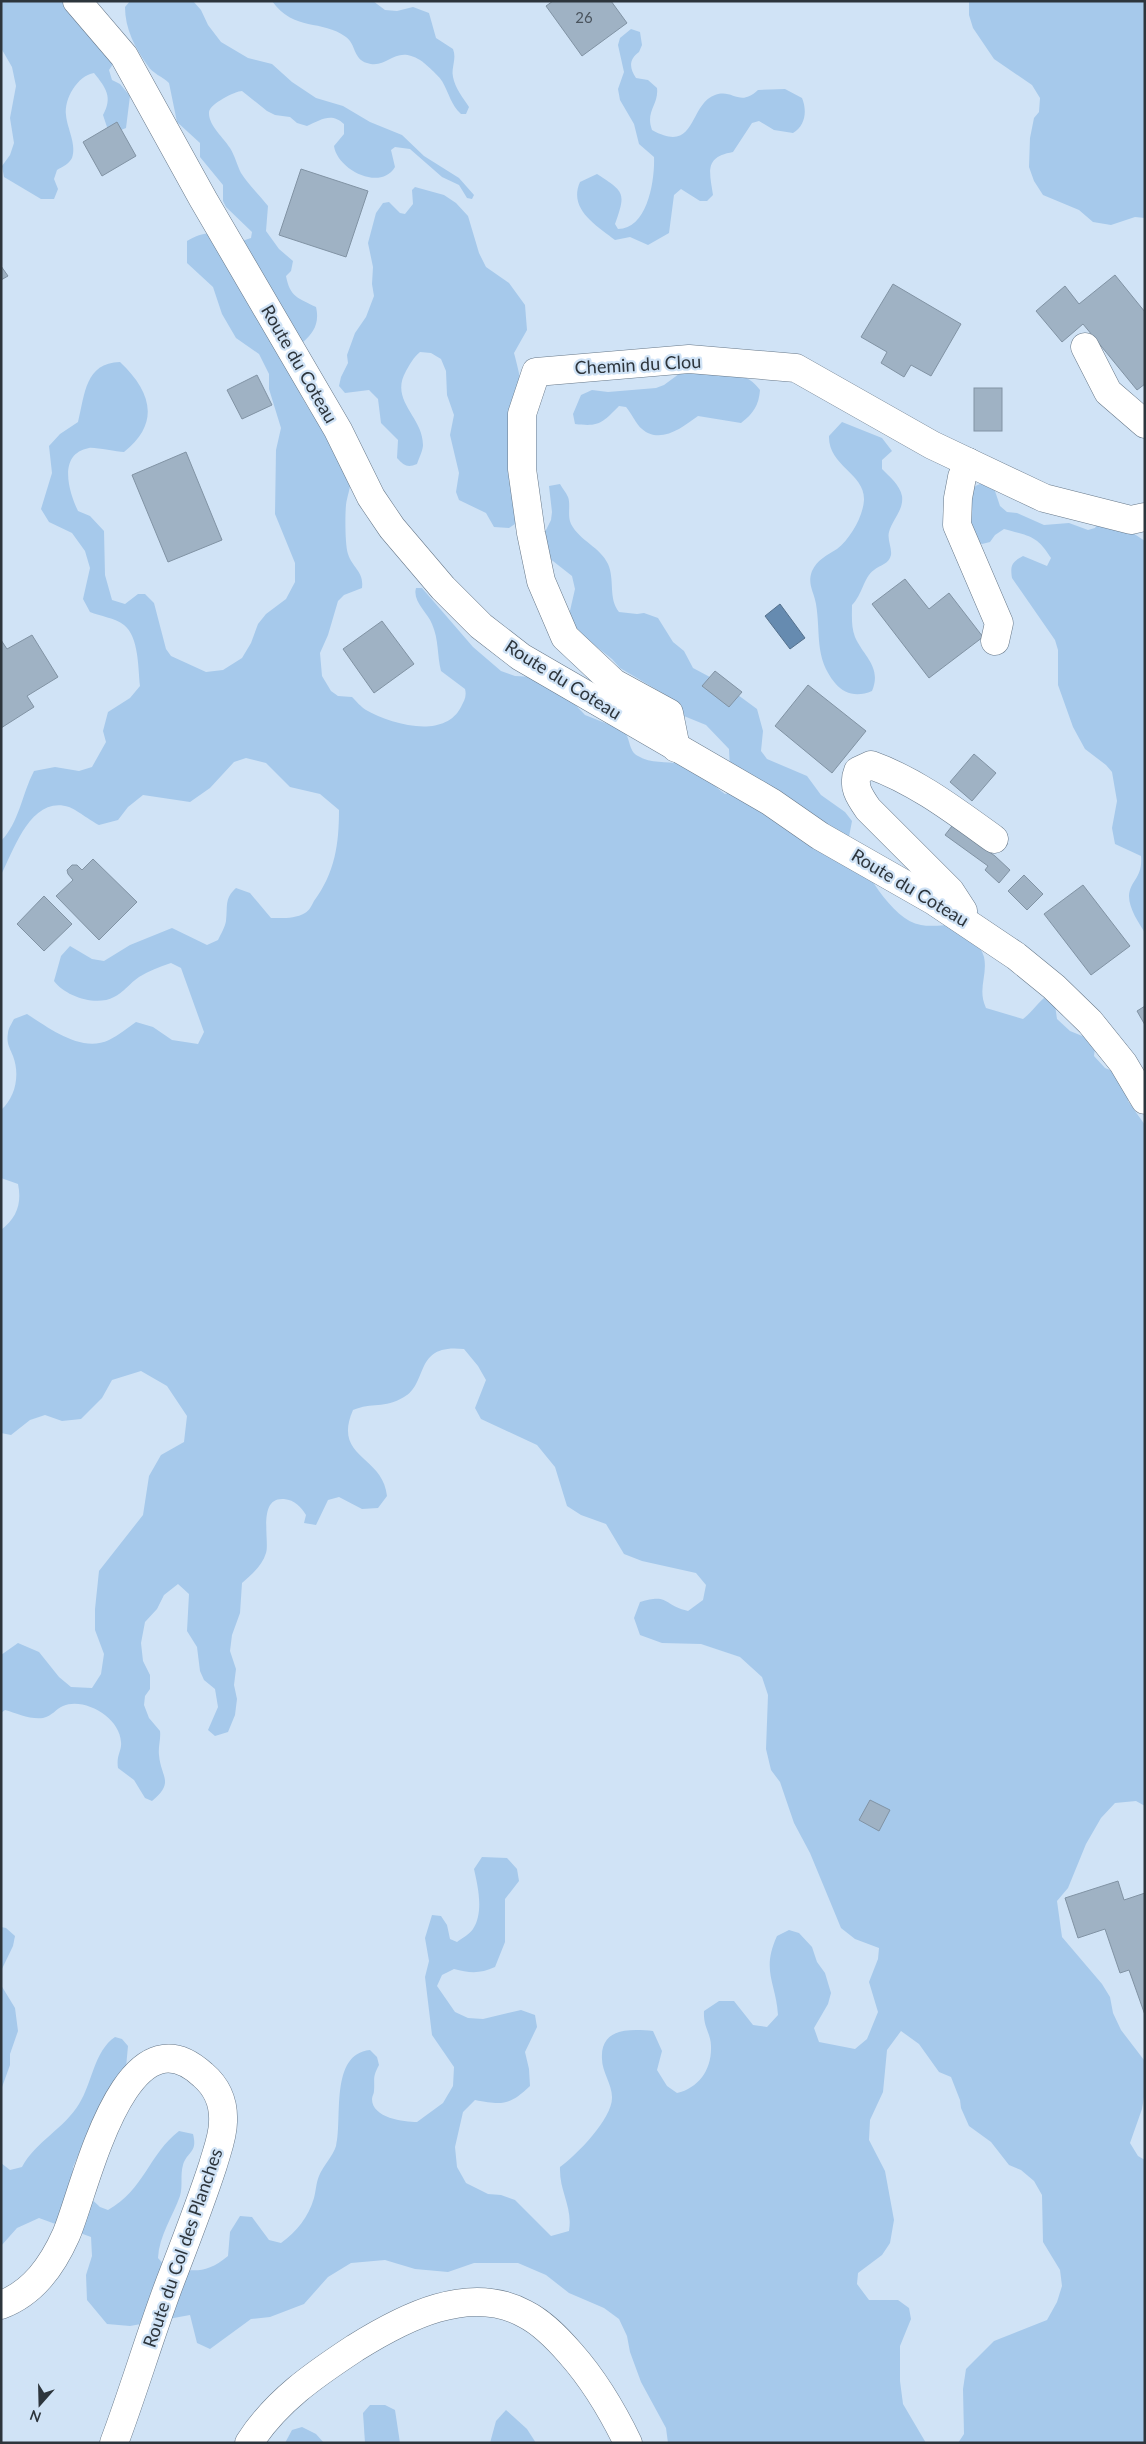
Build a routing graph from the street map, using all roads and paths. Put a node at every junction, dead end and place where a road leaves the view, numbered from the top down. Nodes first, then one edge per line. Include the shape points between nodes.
1 (77, 1) edge
2 (1085, 347) dead end
3 (1145, 424) edge
4 (968, 462) junction
5 (1145, 517) edge
6 (995, 641) dead end
7 (676, 748) junction
8 (994, 839) dead end
9 (960, 917) junction
10 (1145, 1100) edge
11 (1, 2305) edge
12 (114, 2443) edge
13 (248, 2443) edge
14 (628, 2443) edge

1 - 7 street, Route du Coteau via 124,56 338,430 371,497 392,528 443,588 481,626 521,657
2 - 3 street via 1108,392
4 - 5 street, Chemin du Clou via 1044,498 1130,520
4 - 6 street via 958,498 957,525 1000,623
4 - 7 street, Chemin du Clou via 796,368 689,359 536,372 522,414 522,469 541,581 565,637 614,683 669,713
7 - 9 street, Route du Coteau
8 - 9 street via 898,776 870,765 858,771 854,781 868,809 950,891 963,911
9 - 10 street, Route du Coteau via 1016,956 1090,1022 1122,1063
11 - 12 street, Route du Col des Planches via 24,2294 51,2263 66,2236 105,2125 137,2072 156,2060 168,2060 181,2061 202,2073 220,2098 224,2123 221,2139
13 - 14 street via 295,2389 371,2338 426,2312 460,2303 477,2303 524,2313 553,2335 594,2384

